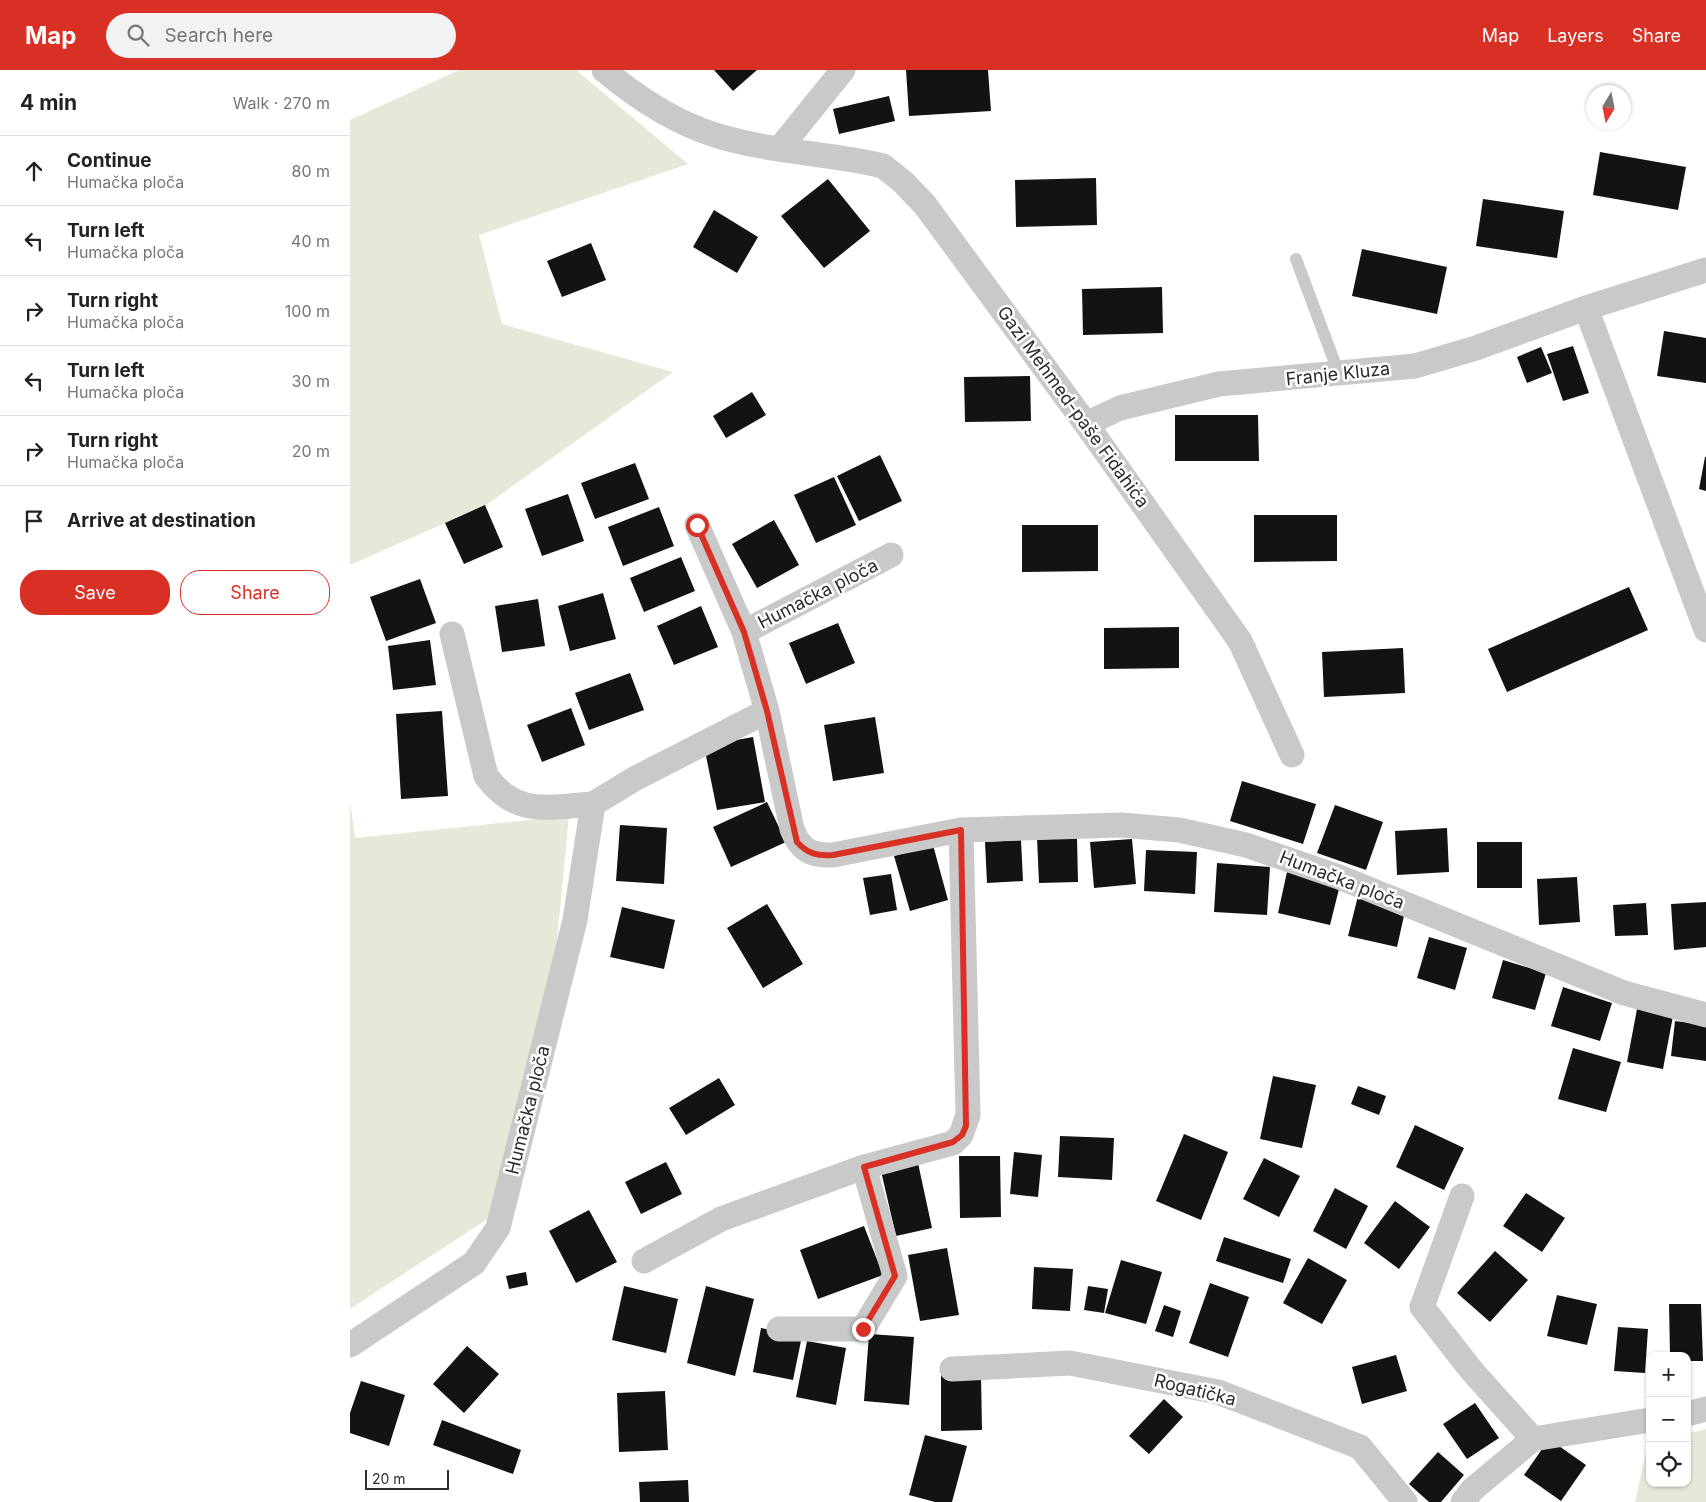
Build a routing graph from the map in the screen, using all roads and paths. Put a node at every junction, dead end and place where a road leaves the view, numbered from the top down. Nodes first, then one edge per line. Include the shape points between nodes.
1 (604, 70) edge
2 (843, 70) edge
3 (780, 148) junction
4 (1296, 259) dead end
5 (1706, 270) edge
6 (1586, 308) junction
7 (1339, 374) junction
8 (1086, 424) junction
9 (697, 525) dead end
10 (892, 555) dead end
11 (1706, 630) edge
12 (744, 632) junction
13 (452, 634) dead end
14 (767, 711) junction
15 (1292, 755) dead end
16 (593, 804) junction
17 (961, 830) junction
18 (1706, 1015) edge
19 (864, 1167) junction
20 (1462, 1196) dead end
21 (644, 1260) dead end
22 (779, 1329) dead end
23 (350, 1345) edge
24 (952, 1369) dead end
25 (1706, 1409) edge
26 (1691, 1413) edge
27 (1646, 1421) edge
28 (1533, 1439) junction
29 (1405, 1502) edge
30 (1463, 1502) edge

1 - 3 street, Gazi Mehmed-paše Fidahića via 688,125 716,135
2 - 3 street
3 - 8 street, Gazi Mehmed-paše Fidahića via 883,166 904,182
4 - 7 lane
5 - 6 street, Franje Kluza
6 - 7 street, Franje Kluza via 1476,348 1415,366
6 - 11 street
7 - 8 street, Franje Kluza via 1219,384 1120,408
8 - 15 street, Gazi Mehmed-paše Fidahića via 1240,641
9 - 12 street, Humačka ploča
10 - 12 street, Humačka ploča
12 - 14 street, Humačka ploča
13 - 16 street via 486,776 495,787 518,803 536,808
14 - 16 street via 636,778
14 - 17 street, Humačka ploča via 792,830 806,851 819,856 833,855
16 - 23 street, Humačka ploča via 575,920 498,1228 474,1263
17 - 18 street, Humačka ploča via 1121,825 1179,830 1246,846 1339,877 1624,993
17 - 19 street via 966,1126 962,1135 953,1142
19 - 21 street via 721,1219
19 - 22 street via 895,1276 863,1329
20 - 28 street via 1422,1307 1472,1371
24 - 29 street, Rogatička via 1070,1364 1218,1392 1360,1446
25 - 26 street
27 - 28 street
28 - 30 street via 1472,1490

